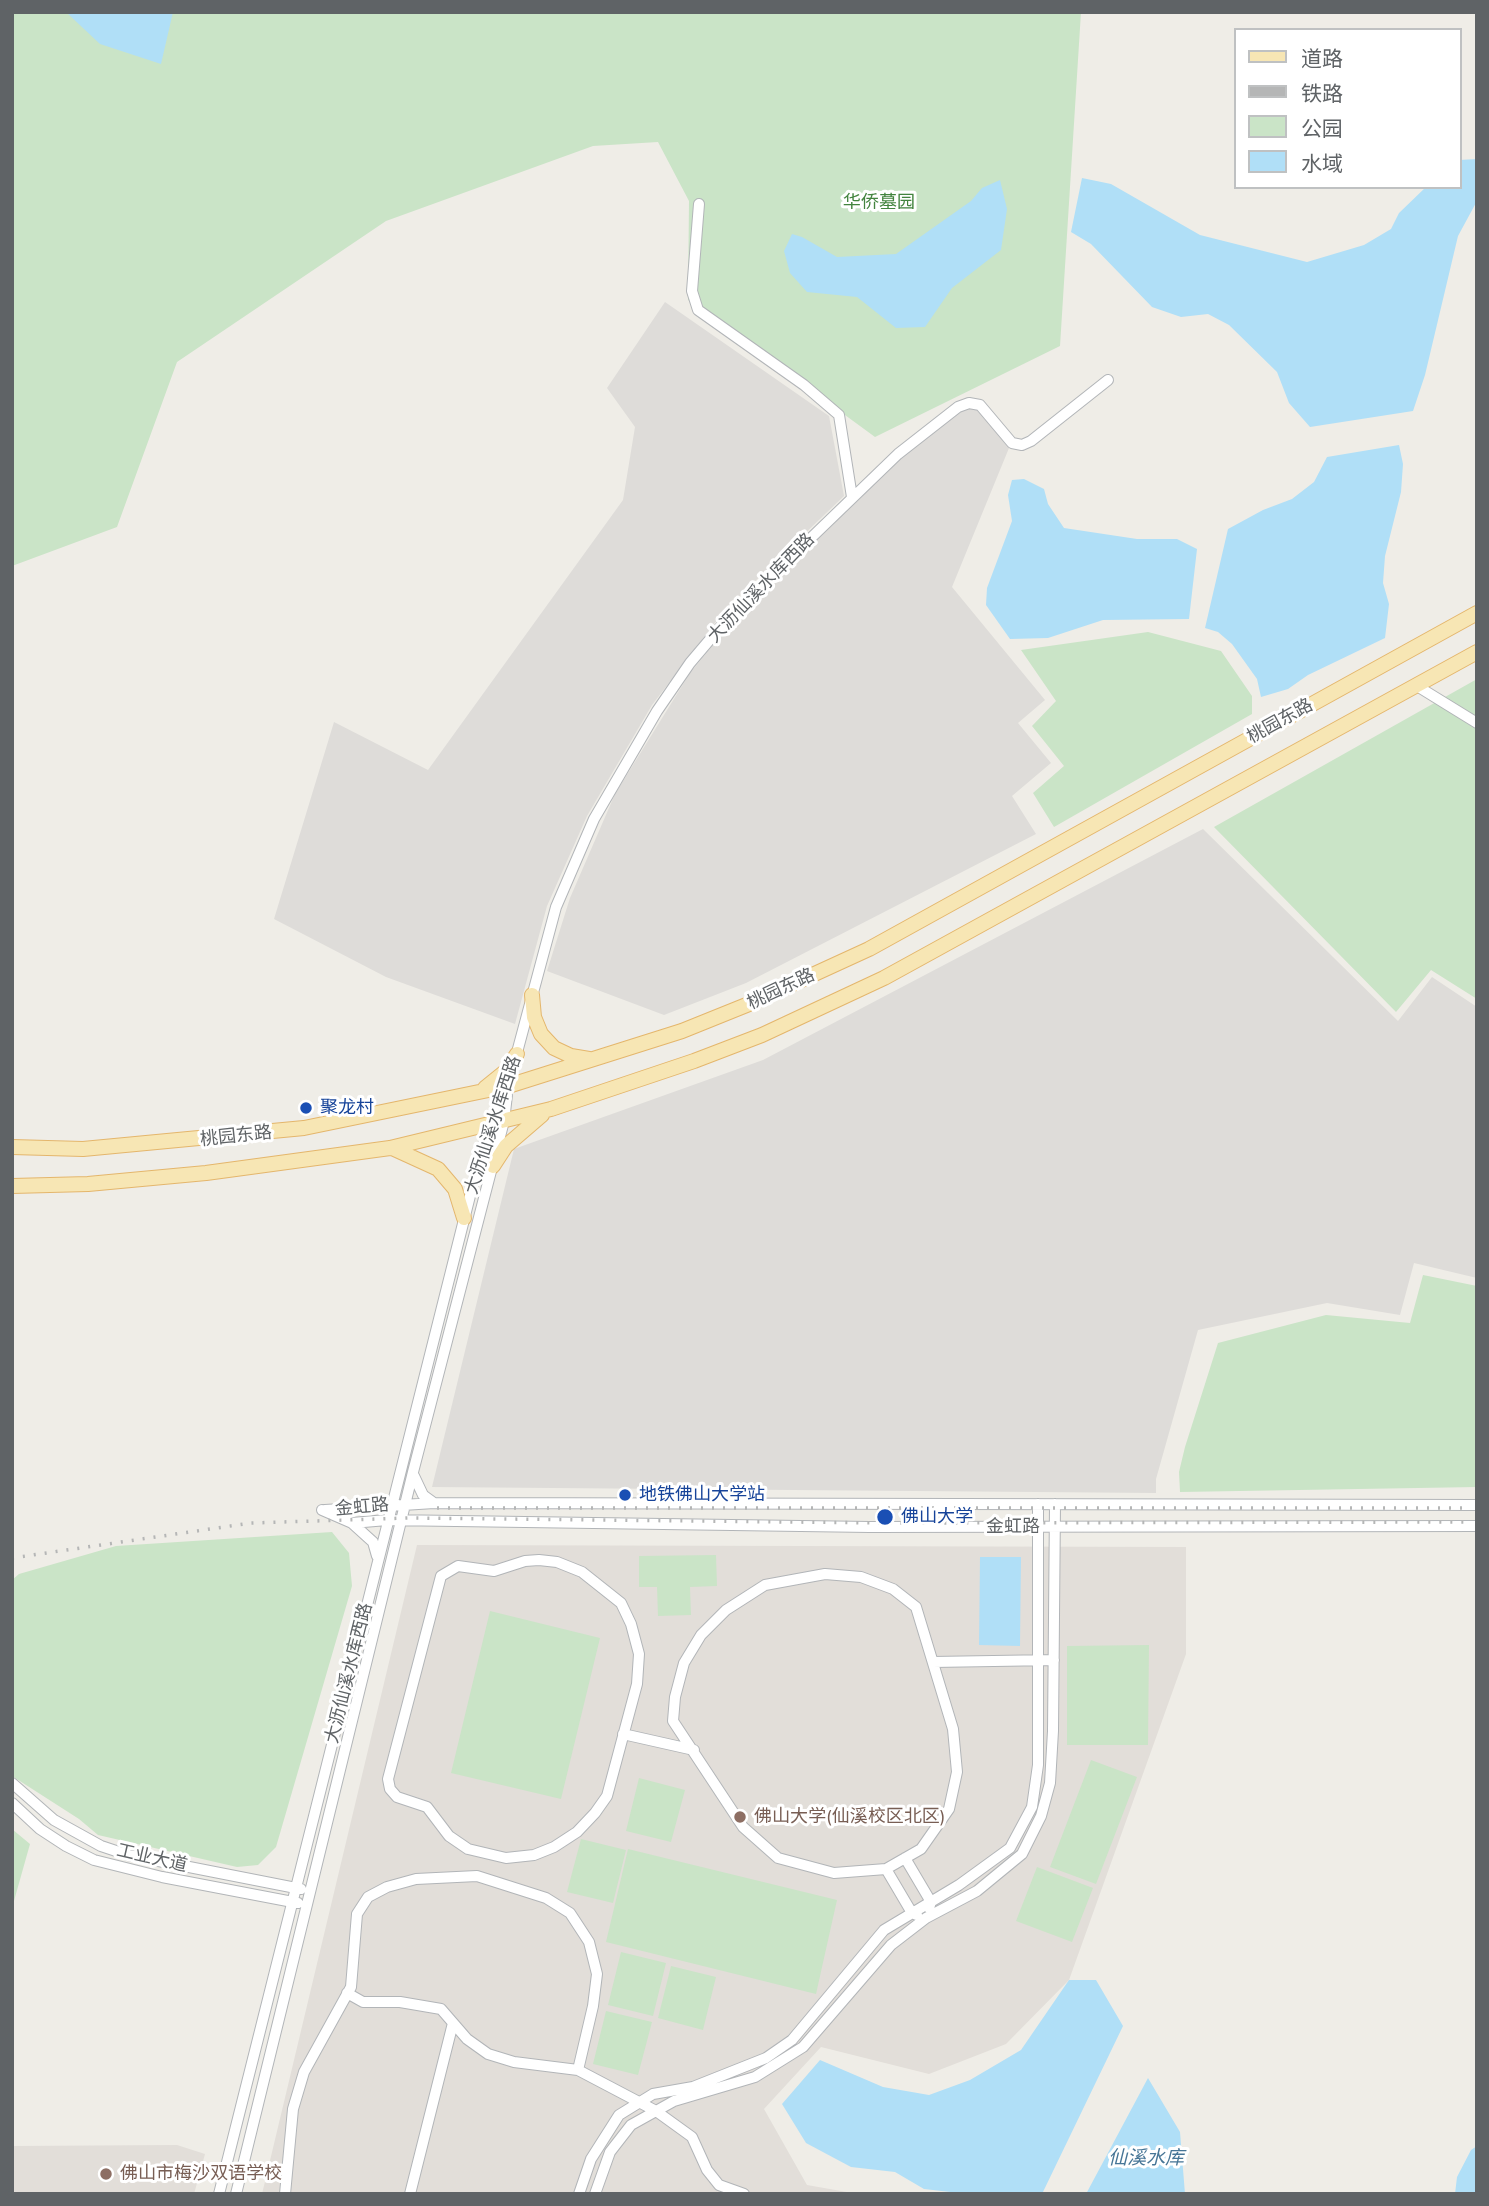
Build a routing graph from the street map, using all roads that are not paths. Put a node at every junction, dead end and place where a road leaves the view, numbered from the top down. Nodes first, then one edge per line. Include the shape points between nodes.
1 (699, 204) dead end
2 (1108, 380) dead end
3 (852, 497) junction
4 (1477, 613) edge
5 (1477, 652) edge
6 (1417, 686) junction
7 (1477, 723) edge
8 (532, 995) junction
9 (517, 1054) junction
10 (597, 1060) junction
11 (508, 1086) junction
12 (471, 1095) junction
13 (551, 1109) junction
14 (497, 1123) junction
15 (12, 1147) edge
16 (390, 1148) junction
17 (492, 1166) junction
18 (12, 1185) edge
19 (464, 1218) junction
20 (399, 1470) junction
21 (413, 1472) junction
22 (434, 1503) junction
23 (391, 1504) junction
24 (406, 1504) junction
25 (1038, 1504) junction
26 (1055, 1504) junction
27 (1477, 1505) edge
28 (362, 1506) junction
29 (387, 1520) junction
30 (402, 1521) junction
31 (352, 1523) junction
32 (1477, 1526) edge
33 (1038, 1527) junction
34 (1055, 1527) junction
35 (377, 1558) junction
36 (1054, 1660) junction
37 (1037, 1661) junction
38 (933, 1662) junction
39 (624, 1734) junction
40 (694, 1750) junction
41 (12, 1783) edge
42 (12, 1803) edge
43 (479, 1853) junction
44 (905, 1858) junction
45 (886, 1869) junction
46 (477, 1876) junction
47 (296, 1888) junction
48 (310, 1891) junction
49 (292, 1902) junction
50 (931, 1902) junction
51 (307, 1905) junction
52 (912, 1913) junction
53 (926, 1918) junction
54 (347, 1993) junction
55 (453, 2023) junction
56 (578, 2070) junction
57 (639, 2103) junction
58 (656, 2111) junction
59 (721, 2190) edge
60 (219, 2194) edge
61 (236, 2194) edge
62 (285, 2194) edge
63 (410, 2194) edge
64 (579, 2194) edge
65 (595, 2194) edge
66 (744, 2194) edge

1 - 3 street via 692,291 698,310 839,415
2 - 3 street, 大沥仙溪水库西路 via 1031,442 1021,445 1012,443 980,405 958,407
3 - 8 street, 大沥仙溪水库西路 via 729,617 657,711 594,819 556,907
4 - 10 main road, 桃园东路 via 869,949 749,1004
5 - 6 main road, 桃园东路
6 - 7 street
6 - 13 main road, 桃园东路 via 884,978 751,1039
8 - 9 street, 大沥仙溪水库西路
8 - 10 main road via 541,1034 554,1048
9 - 11 street, 大沥仙溪水库西路
9 - 12 main road via 490,1086
10 - 11 main road, 桃园东路
11 - 12 main road, 桃园东路
11 - 14 street, 大沥仙溪水库西路
12 - 15 main road, 桃园东路 via 279,1131 83,1149
13 - 14 main road, 桃园东路
13 - 17 main road via 525,1127
14 - 16 main road, 桃园东路
14 - 17 street
14 - 19 street, 大沥仙溪水库西路
16 - 18 main road, 桃园东路 via 206,1173 88,1184
16 - 19 main road via 438,1169 455,1189
17 - 21 street
19 - 20 street, 大沥仙溪水库西路
20 - 23 street, 大沥仙溪水库西路
20 - 28 street via 389,1490
21 - 22 street via 423,1495
21 - 24 street
22 - 24 street, 金虹路
22 - 25 street, 金虹路
23 - 24 street, 金虹路
23 - 28 street, 金虹路
23 - 29 street, 大沥仙溪水库西路
24 - 30 street
25 - 26 street, 金虹路
25 - 33 street
26 - 27 street, 金虹路
26 - 34 street
28 - 31 street, 金虹路 via 322,1510
29 - 30 street, 金虹路
29 - 31 street, 金虹路
29 - 35 street, 大沥仙溪水库西路
30 - 33 street, 金虹路
30 - 48 street
31 - 35 street via 373,1542
32 - 34 street, 金虹路
33 - 34 street, 金虹路
33 - 37 street
34 - 36 street
35 - 47 street, 大沥仙溪水库西路
36 - 37 street
36 - 53 street via 1050,1783 1041,1816 1022,1854 977,1891
37 - 38 street
37 - 50 street via 1038,1765 1032,1807 1010,1848
38 - 40 street via 916,1607 893,1589 862,1577 825,1574 765,1585 726,1610 701,1635 684,1663 673,1721
38 - 44 street via 953,1729 957,1772 949,1809 921,1849
39 - 40 street
39 - 43 street via 607,1796 577,1832 534,1855 506,1858
39 - 43 street via 637,1684 639,1654 621,1603 582,1572 557,1562 524,1561 494,1571 449,1569 441,1576 388,1779 397,1797 427,1807 449,1836
40 - 45 street via 743,1827 778,1858 834,1873
41 - 47 street, 工业大道 via 54,1820 101,1846
42 - 49 street, 工业大道 via 49,1835 94,1860
43 - 46 street
44 - 45 street
44 - 50 street
45 - 52 street
46 - 54 street via 416,1879 369,1897 357,1914
46 - 56 street via 546,1898 570,1913 589,1942 597,1974
47 - 48 street, 工业大道
47 - 49 street, 大沥仙溪水库西路
48 - 51 street
49 - 51 street, 工业大道
49 - 60 street, 大沥仙溪水库西路
50 - 52 street
50 - 53 street
51 - 61 street
52 - 53 street
52 - 57 street via 884,1930 792,2040 766,2058 693,2087 653,2094
53 - 58 street via 891,1945 803,2047 755,2077 674,2101
54 - 55 street via 363,2002 441,2009
54 - 62 street via 304,2072 293,2109
55 - 56 street via 488,2054
55 - 63 street
56 - 57 street
57 - 58 street
57 - 64 street via 619,2115 591,2159
58 - 59 street via 692,2137 706,2170
58 - 65 street via 631,2125 610,2152
59 - 66 street

